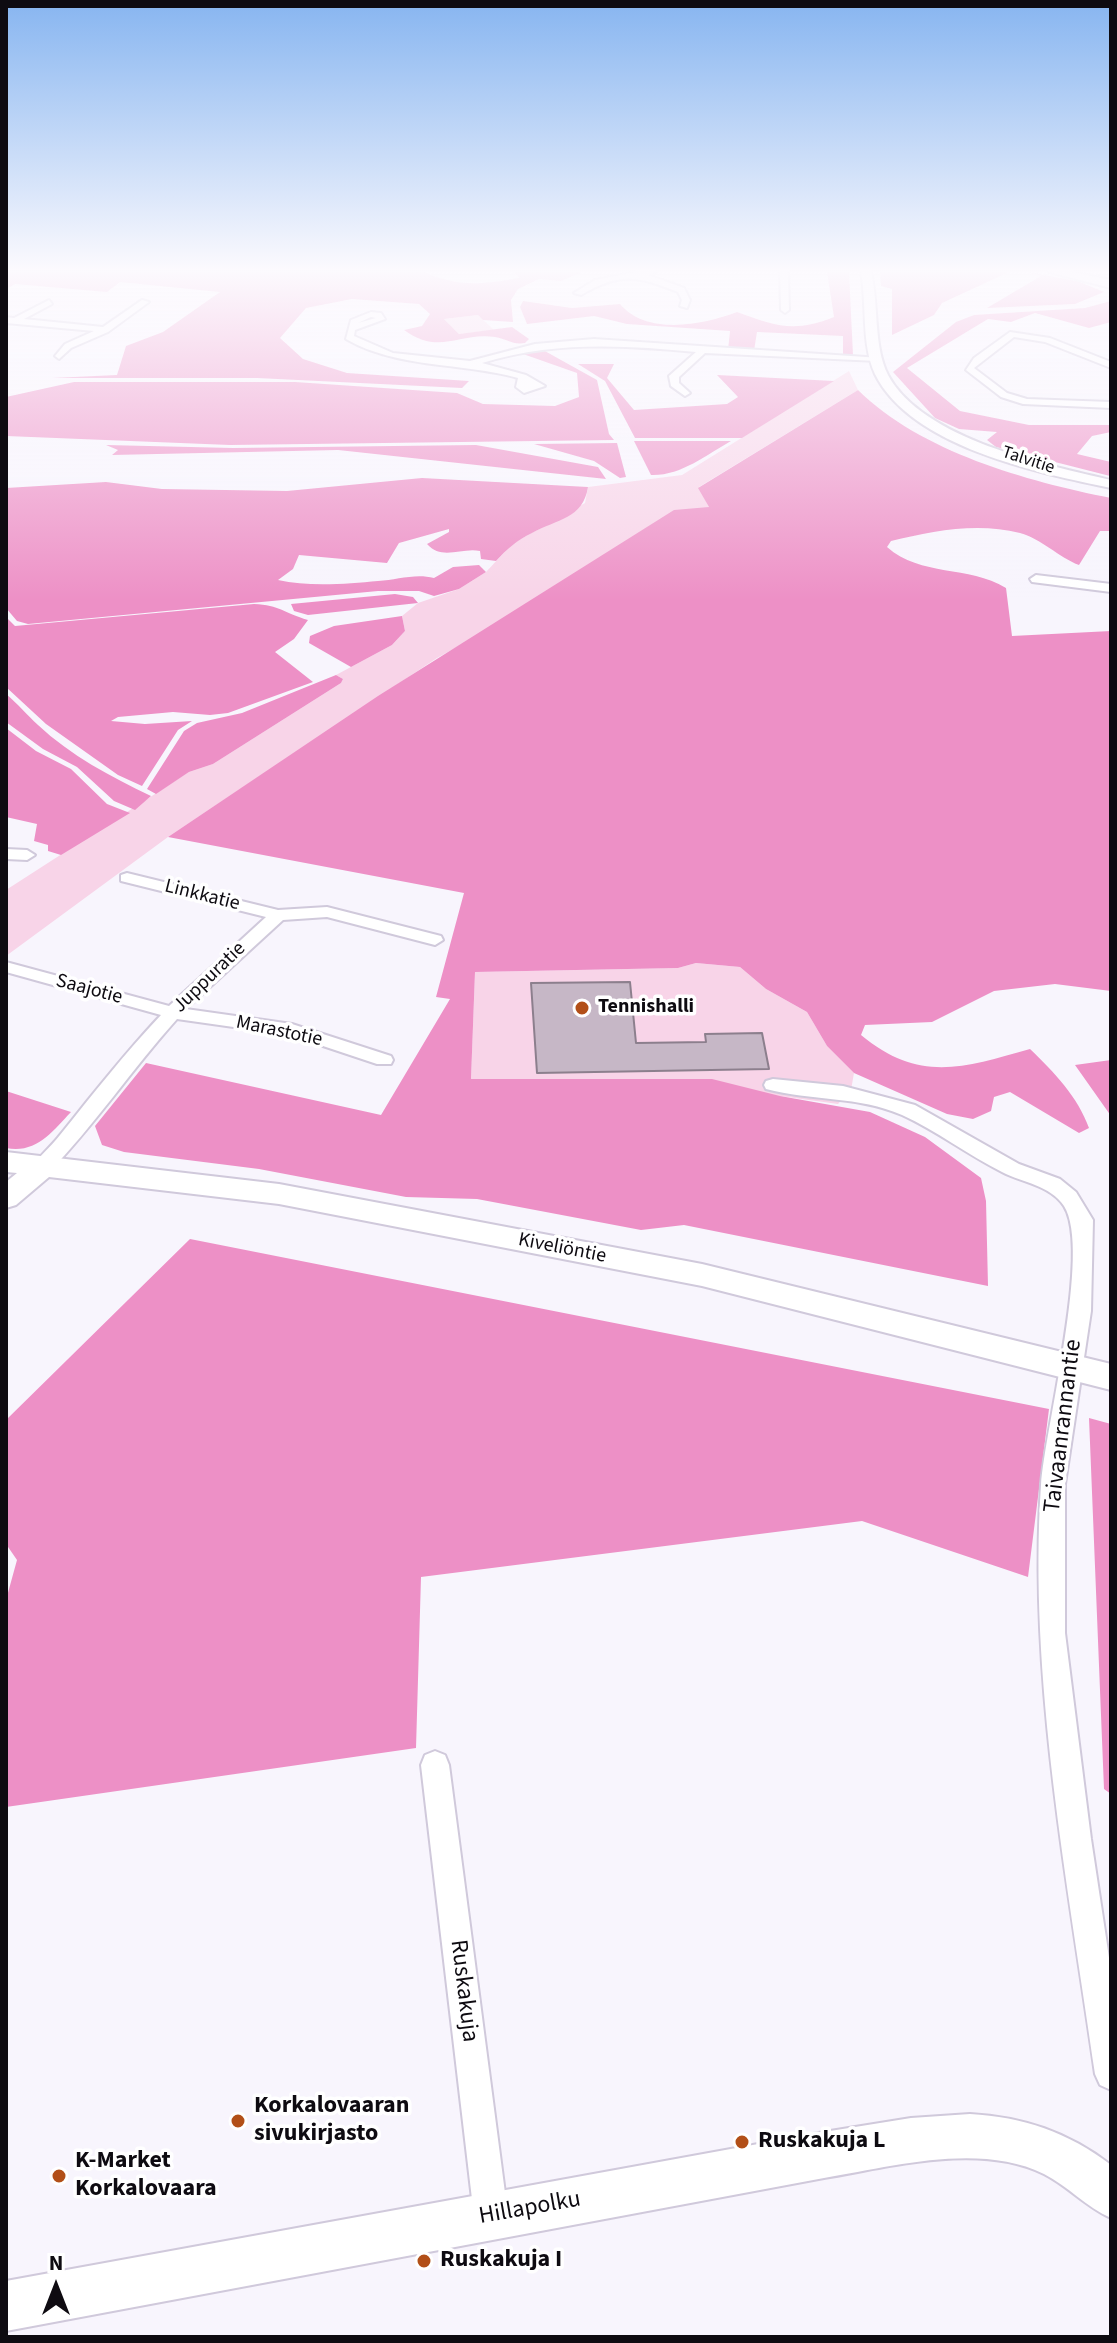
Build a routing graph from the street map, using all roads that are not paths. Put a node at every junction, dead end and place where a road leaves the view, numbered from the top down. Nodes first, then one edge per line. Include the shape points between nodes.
1 (674, 381) edge
2 (886, 381) edge
3 (986, 381) edge
4 (685, 393) dead end
5 (1111, 405) edge
6 (1111, 484) edge
7 (1036, 579) dead end
8 (1111, 588) edge
9 (6, 854) edge
10 (27, 855) dead end
11 (127, 878) dead end
12 (278, 915) junction
13 (435, 940) dead end
14 (6, 967) edge
15 (173, 1013) junction
16 (384, 1060) dead end
17 (773, 1085) dead end
18 (6, 1162) edge
19 (41, 1168) junction
20 (6, 1198) edge
21 (1071, 1367) junction
22 (1111, 1377) edge
23 (435, 1765) dead end
24 (1111, 2074) edge
25 (1111, 2194) edge
26 (491, 2216) junction
27 (6, 2306) edge

1 - 4 street
2 - 6 street, Talvitie via 908,407 938,426 1004,454
3 - 5 street via 1026,402
7 - 8 street
9 - 10 street
11 - 12 street, Linkkatie
12 - 13 street via 327,912
12 - 15 street, Juppuratie
14 - 15 street, Saajotie
15 - 16 street, Marastotie via 292,1030
15 - 19 street, Juppuratie
17 - 21 street, Taivaanrannantie via 843,1092 908,1110 1069,1197 1083,1220 1080,1311
18 - 19 street, Kiveliöntie
19 - 20 street
19 - 21 street, Kiveliöntie via 279,1194 702,1275
21 - 22 street, Kiveliöntie
21 - 24 street, Taivaanrannantie via 1053,1484 1052,1633
23 - 26 street, Ruskakuja
25 - 26 street, Hillapolku via 1055,2155 991,2137 951,2136
26 - 27 street, Hillapolku

